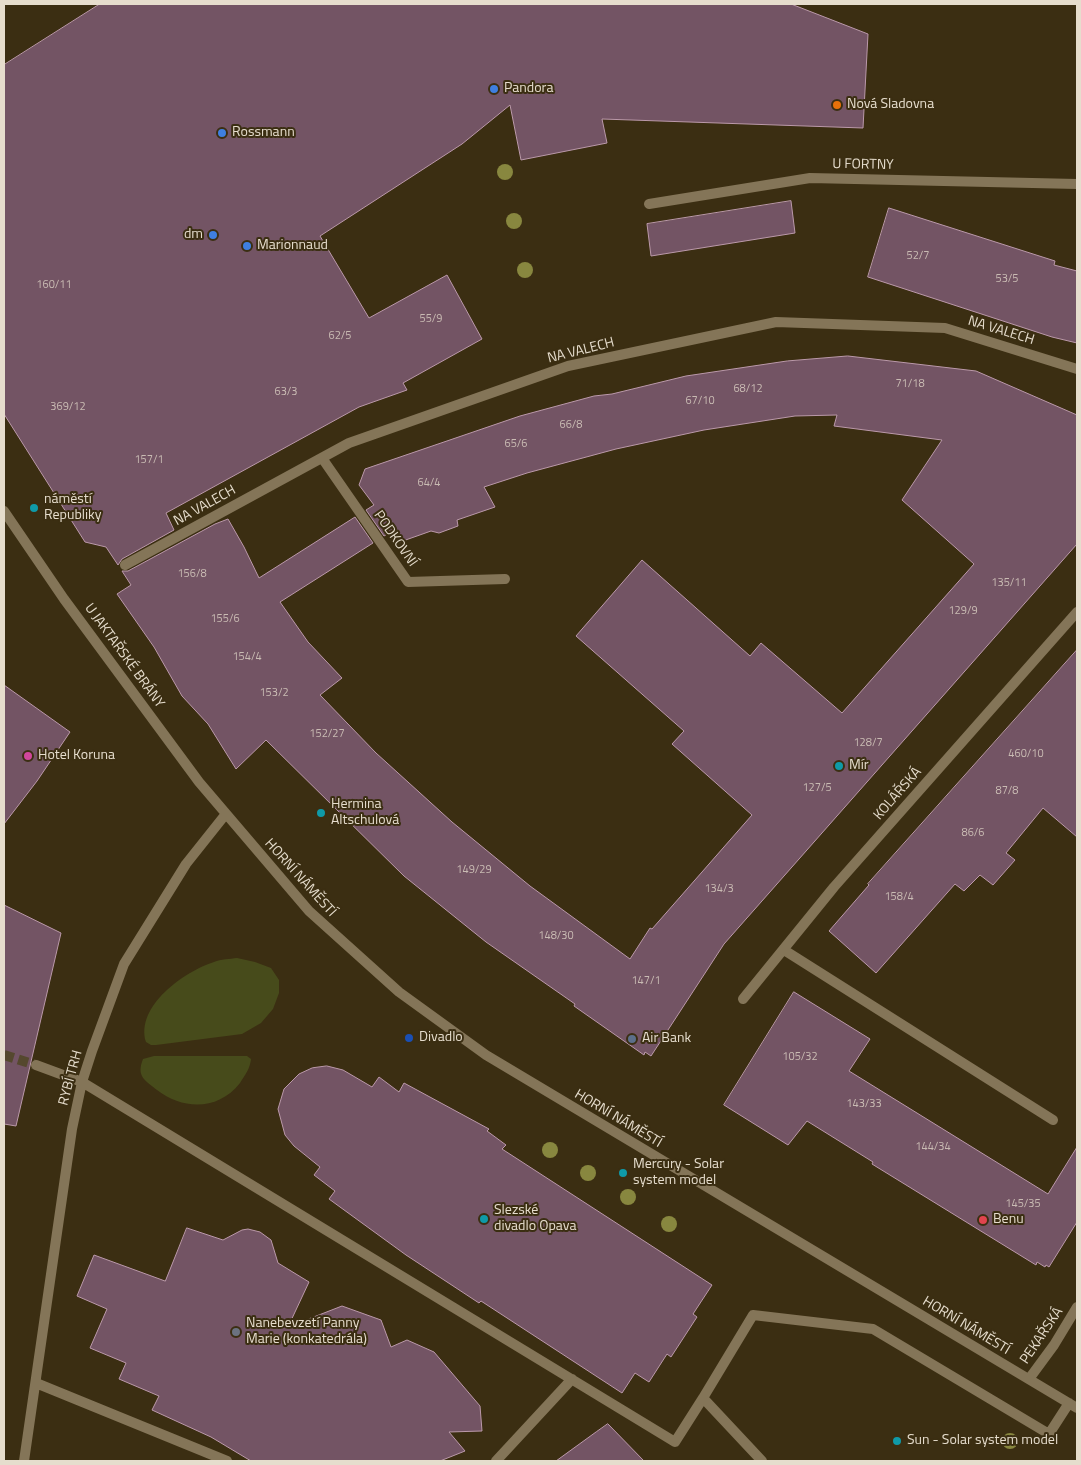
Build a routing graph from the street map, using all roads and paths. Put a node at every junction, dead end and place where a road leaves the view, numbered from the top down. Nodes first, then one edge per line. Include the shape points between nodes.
1 (1077, 184) edge
2 (649, 204) dead end
3 (1077, 369) edge
4 (322, 458) junction
5 (4, 511) edge
6 (125, 565) dead end
7 (505, 579) dead end
8 (1077, 612) edge
9 (225, 815) junction
10 (784, 950) junction
11 (743, 999) dead end
12 (36, 1065) tunnel mouth
13 (82, 1082) junction
14 (1053, 1120) dead end
15 (1077, 1307) edge
16 (572, 1379) junction
17 (1029, 1379) junction
18 (36, 1383) junction
19 (703, 1398) junction
20 (1073, 1406) edge
21 (24, 1461) edge
22 (228, 1461) edge
23 (496, 1461) edge
24 (762, 1461) edge

1 - 2 street, U FORTNY via 810,178
3 - 4 street, NA VALECH via 945,328 776,322 568,366 349,443
4 - 6 street, NA VALECH
4 - 7 street, PODKOVNÍ via 408,582
5 - 9 street, U JAKTAŘSKÉ BRÁNY via 64,599
8 - 10 street, KOLÁŘSKÁ via 834,887
9 - 13 street, RYBÍ TRH via 186,864 124,964
9 - 17 street, HORNÍ NÁMĚSTÍ via 308,911 399,992 486,1055
10 - 11 street, KOLÁŘSKÁ
10 - 14 street
12 - 13 street
13 - 16 street
13 - 18 street, RYBÍ TRH via 72,1130
15 - 17 street, PEKAŘSKÁ
16 - 19 street, HORNÍ NÁMĚSTÍ via 675,1442
16 - 23 street
17 - 20 street, HORNÍ NÁMĚSTÍ
18 - 21 street, RYBÍ TRH
18 - 22 street
19 - 20 street, HORNÍ NÁMĚSTÍ via 753,1314 873,1329 1049,1434
19 - 24 street

